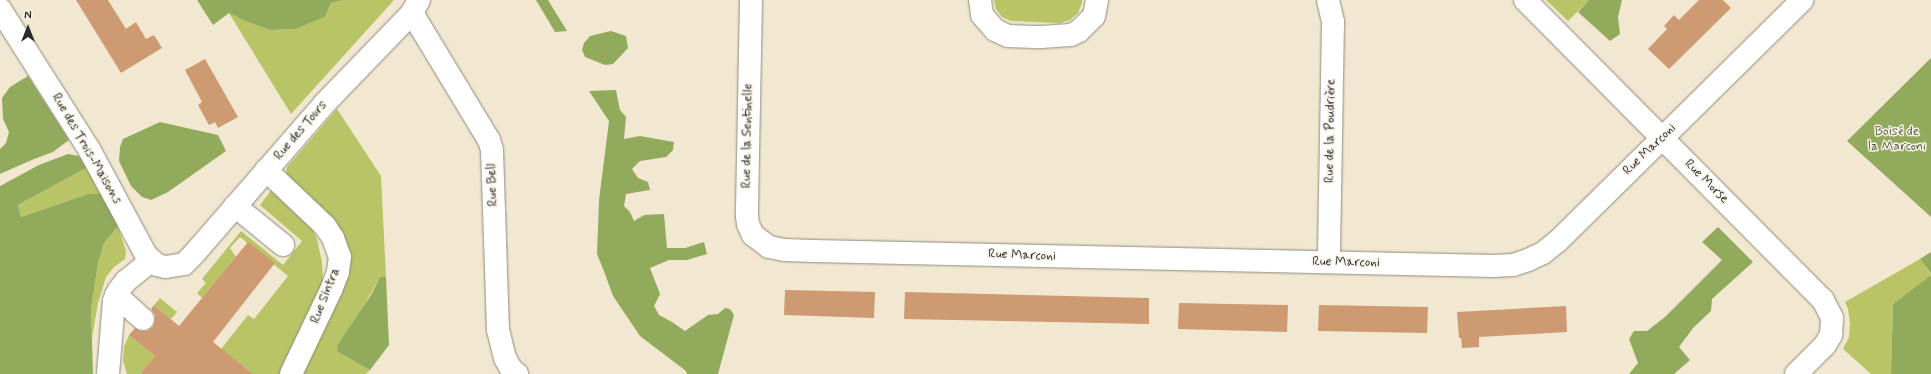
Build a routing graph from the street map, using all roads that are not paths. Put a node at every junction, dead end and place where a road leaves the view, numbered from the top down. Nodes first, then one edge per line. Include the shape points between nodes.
1 (751, 0) edge
2 (980, 0) edge
3 (1097, 0) edge
4 (1328, 0) edge
5 (1525, 0) edge
6 (1802, 0) edge
7 (415, 6) edge
8 (0, 9) edge
9 (1662, 139) junction
10 (266, 170) junction
11 (235, 206) junction
12 (283, 245) dead end
13 (785, 250) joint
14 (151, 261) junction
15 (1329, 262) junction
16 (116, 295) junction
17 (143, 319) dead end
18 (512, 372) edge
19 (108, 374) edge
20 (291, 374) edge
21 (1796, 374) edge

1 - 13 street, Rue de la Sentinelle via 747,216 750,230 758,240 768,247
2 - 3 street via 982,15 994,30 1008,36 1041,37 1071,35 1079,31 1094,16
4 - 15 street, Rue de la Poudrière via 1333,22
5 - 9 street, Rue Morse
6 - 9 street, Rue Marconi
7 - 10 street, Rue des Tours
7 - 18 street, Rue Bell via 490,140 498,330 502,351
8 - 14 street, Rue des Trois-Maisons via 86,145
9 - 15 street, Rue Marconi via 1558,241 1543,253 1528,260 1513,265 1494,266
9 - 21 street, Rue Morse via 1829,308 1833,323 1829,340
10 - 11 street, Rue des Tours
10 - 20 street, Rue Sintra via 325,226 340,257 338,272 331,290
11 - 12 street
11 - 14 street, Rue des Tours via 184,264 166,267
13 - 15 street, Rue Marconi
14 - 16 street via 126,281
16 - 17 street
16 - 19 street via 112,311

